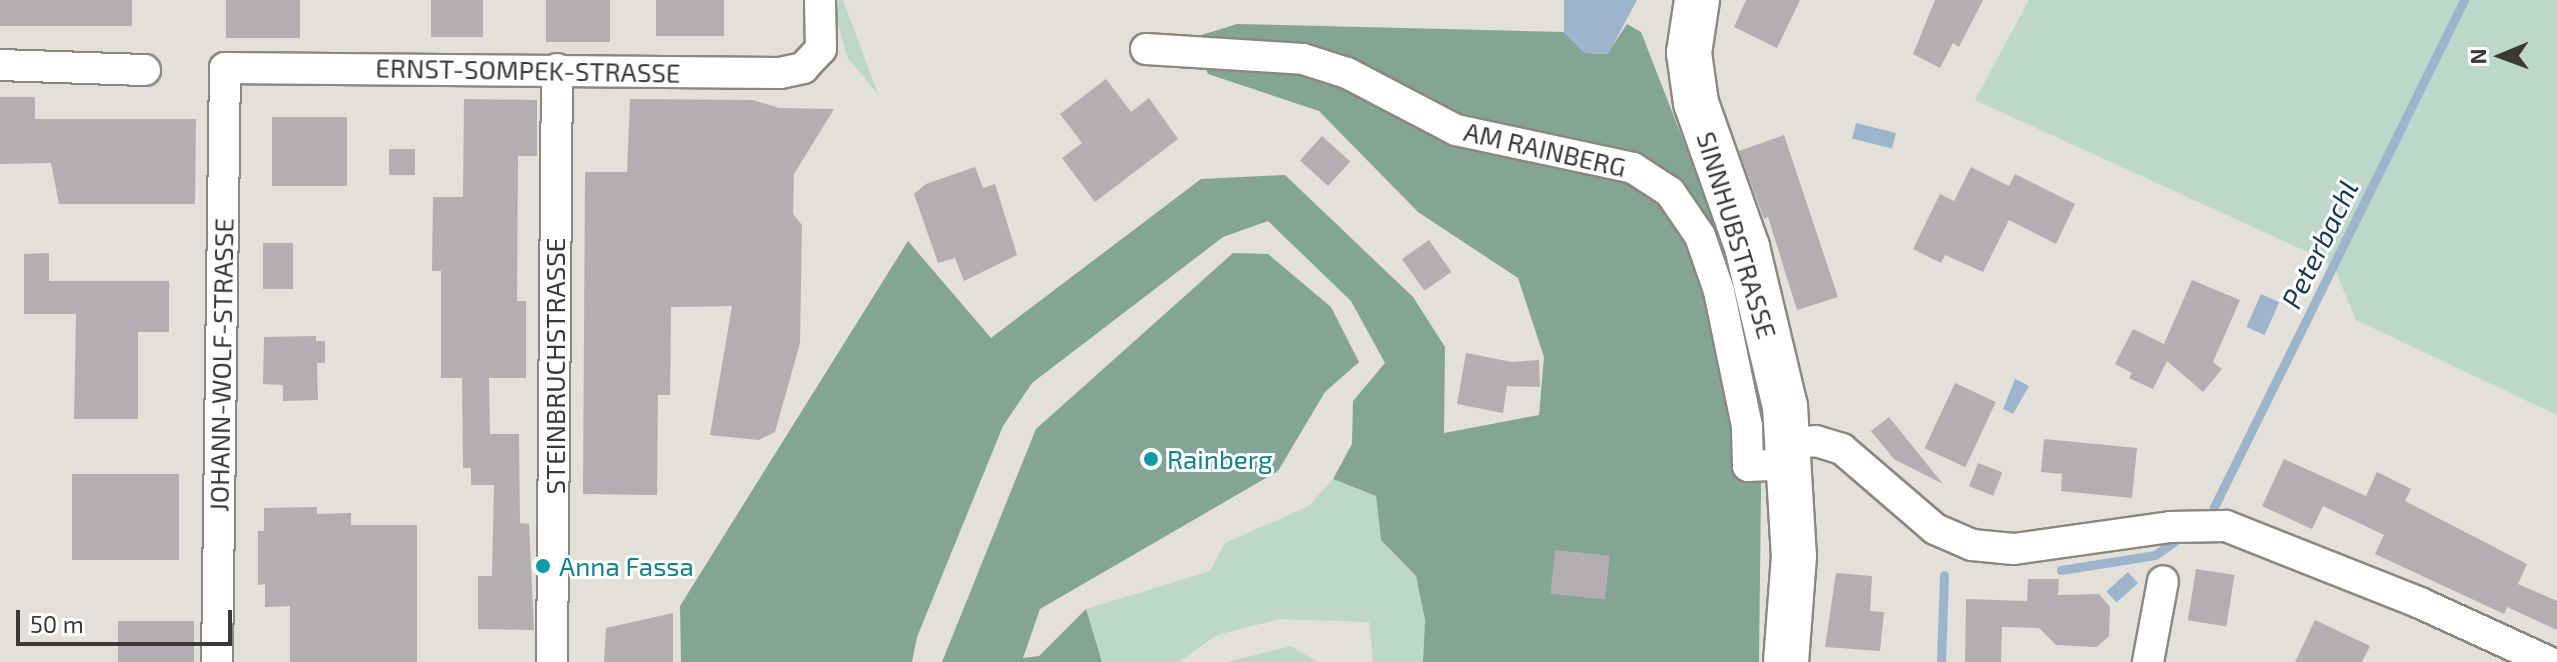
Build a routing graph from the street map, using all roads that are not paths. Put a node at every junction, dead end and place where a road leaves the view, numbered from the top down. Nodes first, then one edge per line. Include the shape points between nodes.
1 (820, 0) edge
2 (1697, 0) edge
3 (1146, 49) dead end
4 (0, 65) edge
5 (225, 68) joint
6 (557, 69) junction
7 (145, 70) dead end
8 (1790, 454) junction
9 (2163, 581) dead end
10 (2543, 661) edge
11 (217, 662) edge
12 (552, 662) edge
13 (1786, 662) edge
14 (2148, 662) edge

1 - 6 street, ERNST-SOMPEK-STRASSE via 821,49 803,68 780,73
2 - 8 street, SINNHUBSTRASSE via 1689,53 1696,103 1763,303
3 - 8 street, AM RAINBERG via 1303,59 1347,73 1456,130 1633,168 1670,192 1700,236 1723,306 1747,426 1748,466
4 - 7 street
5 - 6 street, ERNST-SOMPEK-STRASSE
5 - 11 street, JOHANN-WOLF-STRASSE
6 - 12 street, STEINBRUCHSTRASSE
8 - 10 street via 1831,443 1935,529 1972,545 2014,549 2170,527 2226,526 2406,597
8 - 13 street, SINNHUBSTRASSE via 1794,556
9 - 14 street

